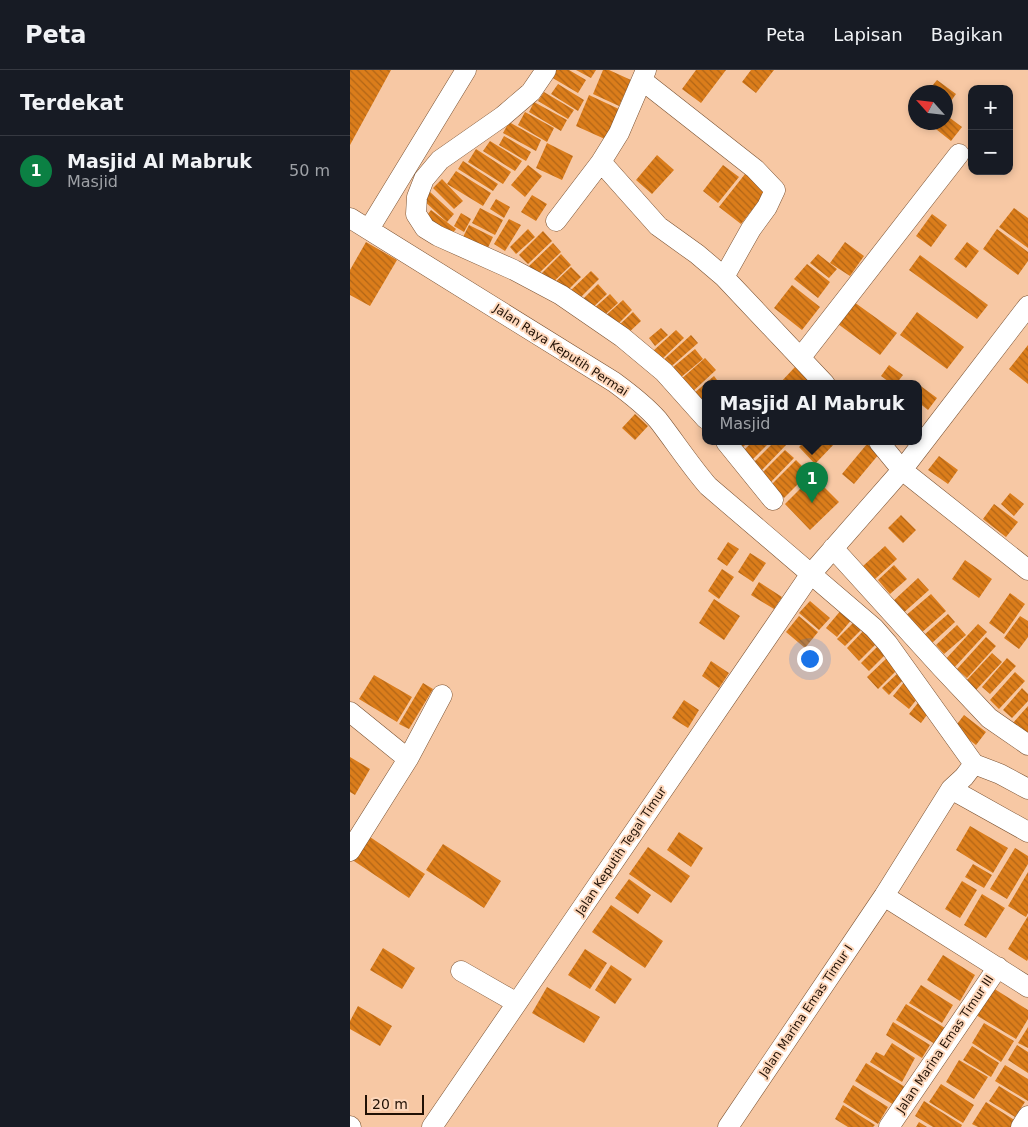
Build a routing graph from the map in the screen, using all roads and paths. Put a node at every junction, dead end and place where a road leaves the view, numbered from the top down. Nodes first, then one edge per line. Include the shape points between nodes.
1 (466, 70) edge
2 (546, 70) edge
3 (645, 75) edge
4 (958, 154) dead end
5 (601, 162) junction
6 (350, 218) edge
7 (556, 221) dead end
8 (369, 228) junction
9 (724, 278) junction
10 (1028, 306) edge
11 (801, 358) junction
12 (822, 380) edge
13 (702, 415) edge
14 (922, 444) edge
15 (728, 445) edge
16 (881, 445) edge
17 (921, 445) edge
18 (902, 470) junction
19 (773, 500) dead end
20 (833, 548) junction
21 (1028, 570) edge
22 (810, 575) junction
23 (442, 695) dead end
24 (350, 712) edge
25 (1028, 745) edge
26 (408, 759) junction
27 (974, 764) junction
28 (951, 789) junction
29 (1028, 789) edge
30 (1028, 832) edge
31 (350, 850) edge
32 (884, 896) junction
33 (998, 967) junction
34 (461, 971) dead end
35 (1028, 987) edge
36 (517, 1003) junction
37 (1028, 1116) edge
38 (432, 1127) edge
39 (728, 1127) edge
40 (889, 1127) edge
41 (1021, 1127) edge

1 - 8 street
2 - 13 street via 531,92 503,116 440,160 424,179 417,197 416,214 426,228 438,236 553,291 622,337 664,372
3 - 5 street via 619,133
3 - 9 street via 775,190
4 - 11 street
5 - 7 street
5 - 9 street via 658,226
6 - 8 street, Jalan Raya Keputih Permai
8 - 22 street, Jalan Raya Keputih Permai via 639,400 708,486
9 - 11 street
10 - 14 street, Jalan Keputih Tegal Timur
11 - 12 street
15 - 19 street
16 - 18 street
17 - 18 street, Jalan Keputih Tegal Timur
18 - 20 street, Jalan Keputih Tegal Timur
18 - 21 street
20 - 22 street, Jalan Keputih Tegal Timur
20 - 25 street via 989,718
22 - 27 street, Jalan Raya Keputih Permai via 860,614 888,644
22 - 36 street, Jalan Keputih Tegal Timur
23 - 26 street
24 - 26 street
26 - 31 street
27 - 28 street, Jalan Marina Emas Timur I
27 - 29 street
28 - 30 street
28 - 32 street, Jalan Marina Emas Timur I
32 - 33 street
32 - 39 street, Jalan Marina Emas Timur I
33 - 35 street, Jalan Marina Emas Timur III
33 - 40 street, Jalan Marina Emas Timur III
34 - 36 street
36 - 38 street, Jalan Keputih Tegal Timur
37 - 41 street

